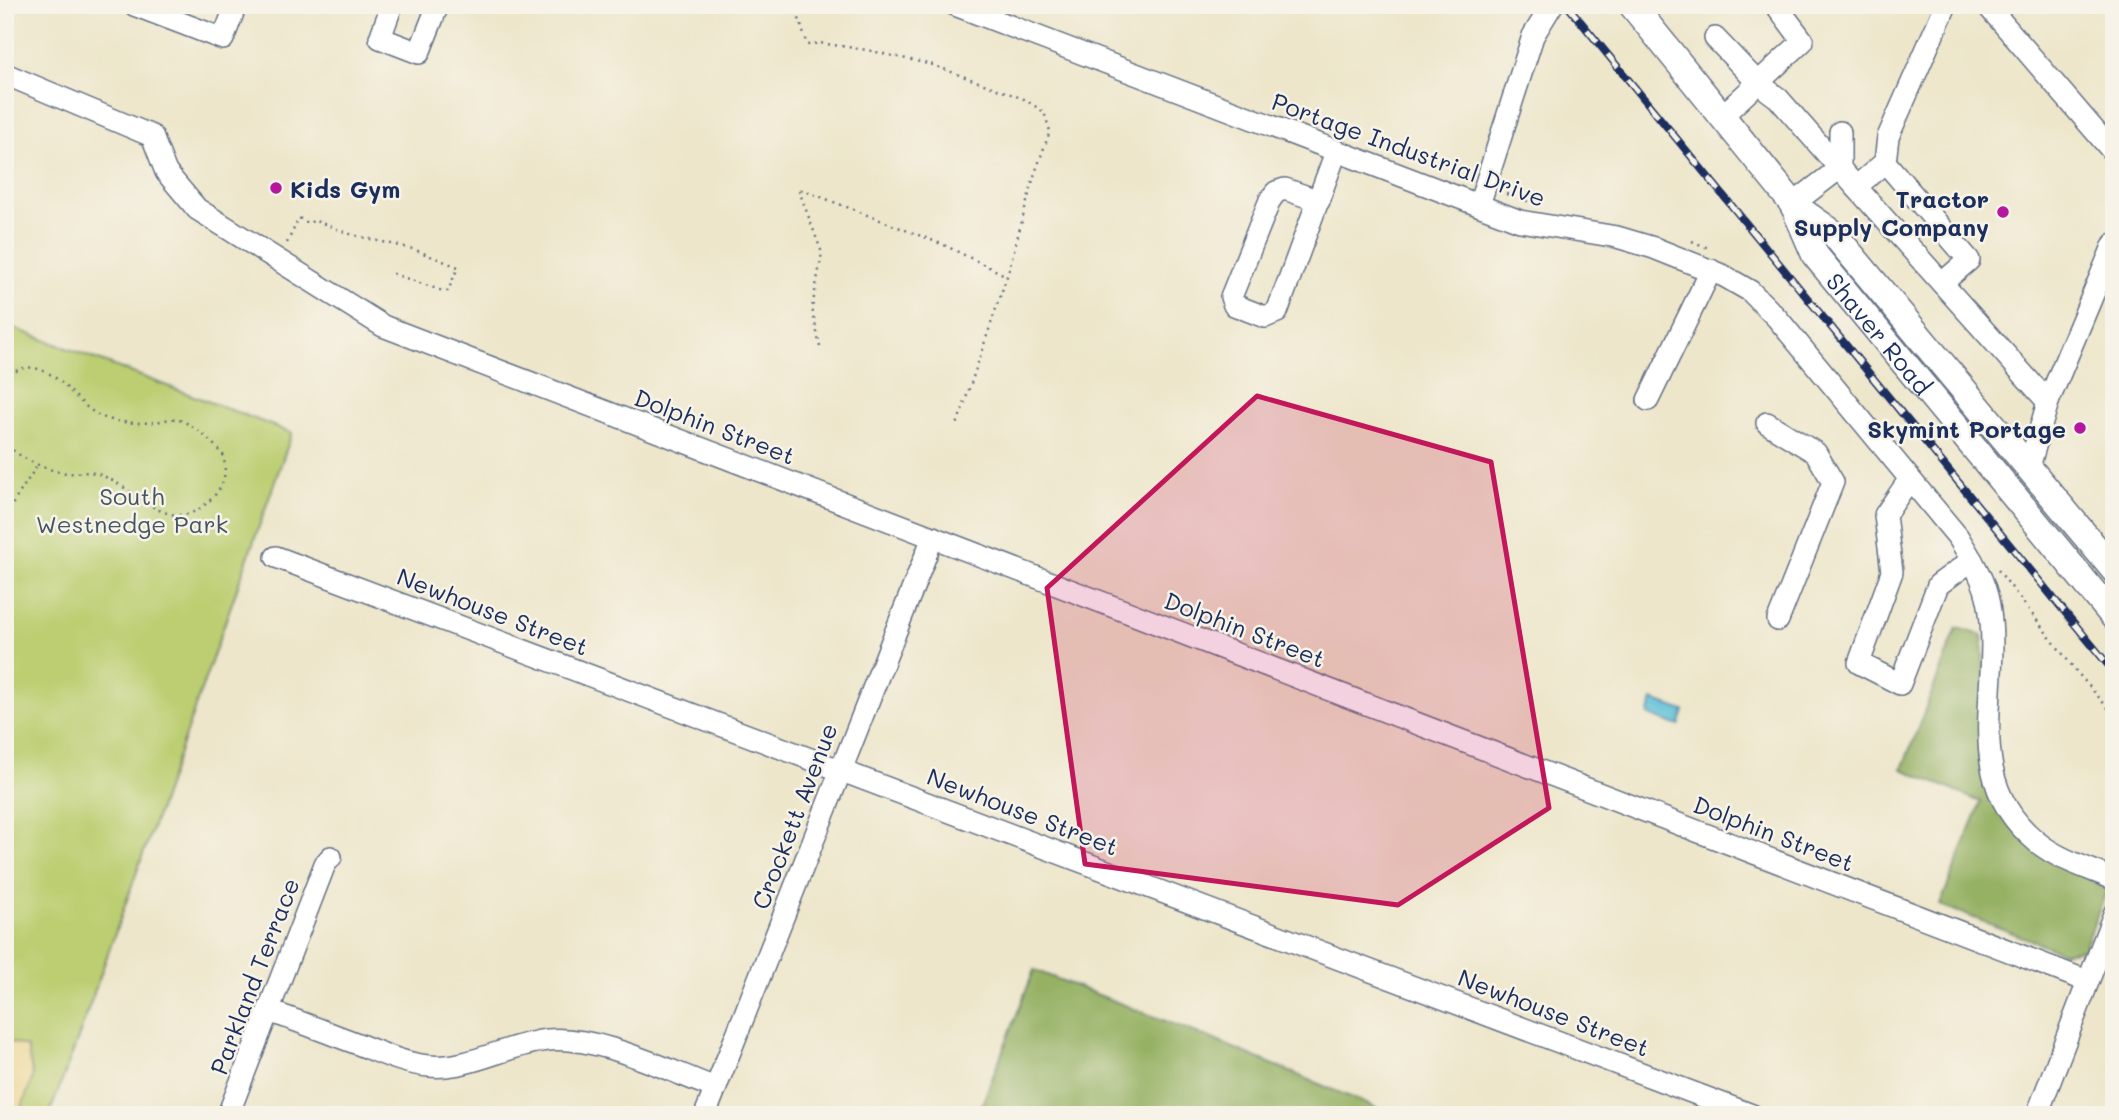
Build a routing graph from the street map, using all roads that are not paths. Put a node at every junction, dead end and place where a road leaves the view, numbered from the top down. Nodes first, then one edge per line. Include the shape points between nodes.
1 (134, 5) edge
2 (236, 5) edge
3 (392, 5) edge
4 (438, 5) edge
5 (955, 5) edge
6 (1552, 5) edge
7 (1632, 5) edge
8 (1776, 5) edge
9 (1946, 5) edge
10 (1987, 5) edge
11 (1715, 38) dead end
12 (5, 74) edge
13 (1758, 83) junction
14 (1722, 116) junction
15 (1840, 132) dead end
16 (1336, 152) junction
17 (2114, 153) edge
18 (1885, 162) junction
19 (1840, 168) junction
20 (1856, 187) junction
21 (1482, 196) junction
22 (1318, 201) junction
23 (1793, 204) junction
24 (2114, 244) edge
25 (1713, 261) junction
26 (1942, 283) junction
27 (1648, 400) dead end
28 (2048, 402) junction
29 (1768, 423) dead end
30 (2029, 467) junction
31 (1909, 480) junction
32 (933, 537) junction
33 (276, 557) dead end
34 (1982, 560) junction
35 (2114, 570) edge
36 (2114, 617) edge
37 (1778, 620) dead end
38 (840, 770) junction
39 (331, 857) dead end
40 (2114, 879) edge
41 (2114, 914) edge
42 (2087, 981) junction
43 (268, 1010) junction
44 (716, 1088) junction
45 (228, 1115) edge
46 (705, 1115) edge
47 (1752, 1115) edge
48 (2037, 1115) edge

1 - 2 street via 223,39
3 - 4 street via 380,38 419,53
5 - 16 street, Portage Industrial Drive
6 - 21 street via 1533,36
7 - 14 main road, Shaver Road
8 - 13 street via 1803,41
9 - 18 street via 1888,137
10 - 17 street
11 - 13 street
12 - 32 street, Dolphin Street via 152,136 166,172 197,209 383,326
13 - 14 street
13 - 19 street via 1778,98
14 - 23 main road, Shaver Road
15 - 19 street
16 - 21 street, Portage Industrial Drive
16 - 22 street
18 - 20 street
18 - 26 street via 1969,260
19 - 20 street
19 - 23 street
20 - 26 street
21 - 25 street, Portage Industrial Drive via 1520,221 1617,237
22 - 22 street via 1277,312 1265,317 1234,305 1231,297 1276,192 1285,189
23 - 30 main road, Shaver Road via 1833,233
23 - 36 main road, Shaver Road via 1815,255
24 - 28 street
25 - 27 street
25 - 31 street, Portage Industrial Drive via 1777,318
26 - 28 street
28 - 30 street
29 - 37 street via 1816,453 1833,482
30 - 35 main road, Shaver Road
31 - 34 street, Portage Industrial Drive
31 - 34 street via 1885,515 1892,572 1860,663 1900,684 1938,585
32 - 38 street, Crockett Avenue
32 - 42 street, Dolphin Street
33 - 38 street, Newhouse Street
34 - 40 street, Portage Industrial Drive via 1991,634 1989,761 1994,783 2035,841
38 - 44 street, Crockett Avenue
38 - 47 street, Newhouse Street
39 - 43 street, Parkland Terrace
41 - 42 street
42 - 48 street
43 - 44 street via 429,1066 457,1066 519,1045 580,1042
43 - 45 street, Parkland Terrace
44 - 46 street, Crockett Avenue

